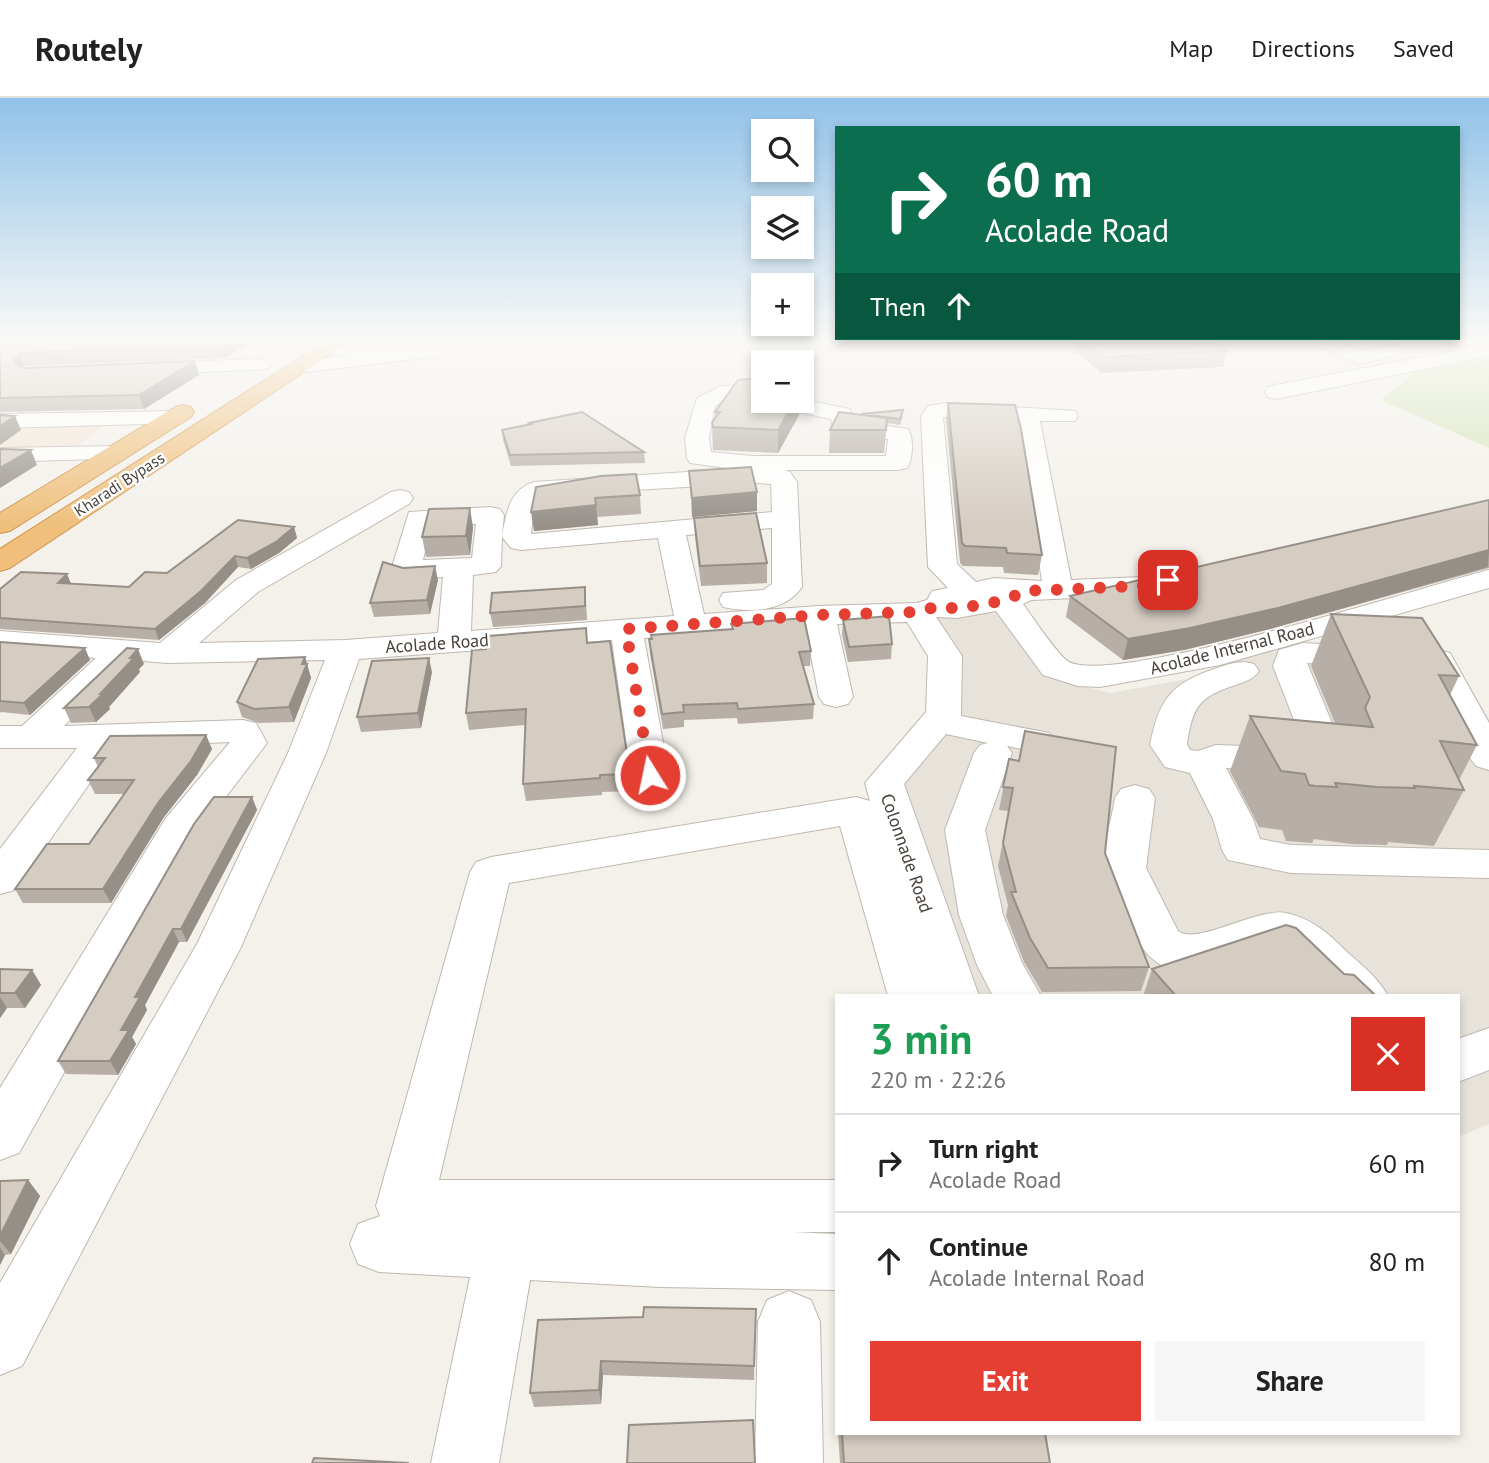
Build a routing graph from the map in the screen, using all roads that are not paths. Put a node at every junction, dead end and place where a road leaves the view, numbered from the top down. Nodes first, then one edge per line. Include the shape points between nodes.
1 (198, 402) edge
2 (226, 402) edge
3 (707, 402) edge
4 (814, 409) edge
5 (1027, 414) junction
6 (1067, 416) dead end
7 (0, 421) edge
8 (168, 421) junction
9 (37, 427) junction
10 (0, 428) edge
11 (117, 453) junction
12 (4, 455) edge
13 (810, 462) junction
14 (400, 498) dead end
15 (786, 519) junction
16 (4, 520) edge
17 (670, 528) junction
18 (0, 562) edge
19 (459, 568) dead end
20 (1182, 577) edge
21 (1489, 579) edge
22 (1058, 589) junction
23 (999, 593) junction
24 (928, 609) junction
25 (688, 614) junction
26 (809, 616) junction
27 (626, 629) junction
28 (0, 641) edge
29 (454, 642) junction
30 (124, 650) junction
31 (346, 650) junction
32 (167, 653) junction
33 (1291, 657) junction
34 (836, 697) dead end
35 (937, 722) junction
36 (15, 737) edge
37 (104, 737) junction
38 (1036, 741) edge
39 (993, 753) dead end
40 (1489, 758) edge
41 (1205, 764) junction
42 (650, 775) dead end
43 (1135, 798) dead end
44 (1489, 864) edge
45 (0, 879) edge
46 (911, 994) edge
47 (954, 994) edge
48 (1016, 994) edge
49 (1362, 994) edge
50 (0, 1136) edge
51 (835, 1206) edge
52 (379, 1244) dead end
53 (505, 1251) junction
54 (835, 1262) edge
55 (789, 1322) dead end
56 (0, 1344) edge
57 (465, 1463) edge
58 (789, 1463) edge

1 - 8 highway, Kharadi Bypass
2 - 18 highway, Kharadi Bypass
3 - 13 street via 697,438 699,458
4 - 13 street via 842,414 842,426 900,434 898,463
5 - 6 street
5 - 22 street
5 - 23 street, Acolade Internal Road via 946,410 932,416 943,567
7 - 8 street
8 - 9 street
8 - 11 highway, Kharadi Bypass
9 - 10 street
9 - 12 street
11 - 12 street
11 - 16 highway, Kharadi Bypass
13 - 26 street
14 - 32 street via 247,586
15 - 17 street
15 - 17 street via 781,477 543,487 525,495 516,537 521,542 538,542
15 - 25 street via 787,587 769,599
17 - 25 street
19 - 29 street
20 - 22 street via 1142,586
21 - 23 street, Acolade Internal Road via 1208,657 1100,677 1055,668
22 - 23 street
23 - 24 street via 957,609
24 - 26 street, Acolade Road
24 - 35 street, Colonnade Road via 945,656 944,714
25 - 26 street, Acolade Road
25 - 27 street, Acolade Road
26 - 34 street
27 - 29 street, Acolade Road
27 - 42 street
28 - 30 street, Acolade Road
29 - 31 street, Acolade Road
30 - 32 street, Acolade Road
30 - 36 street
31 - 32 street, Acolade Road
31 - 56 street via 307,753 218,947
33 - 40 street via 1303,653 1438,660
33 - 41 street via 1192,688 1172,716 1168,746 1178,759
33 - 41 street via 1290,666 1325,752 1322,760 1216,756
35 - 38 street
35 - 47 street, Colonnade Road via 884,783
36 - 37 street
37 - 45 street
37 - 50 street via 231,730 243,731 249,743 180,828
39 - 48 street via 965,830 981,915
41 - 44 street via 1243,850 1291,859
43 - 49 street via 1125,868 1161,942 1173,952 1190,953 1261,931 1283,929 1303,937
46 - 51 street via 856,810 491,872 404,1206
52 - 53 street
53 - 54 street
53 - 57 street
55 - 58 street

